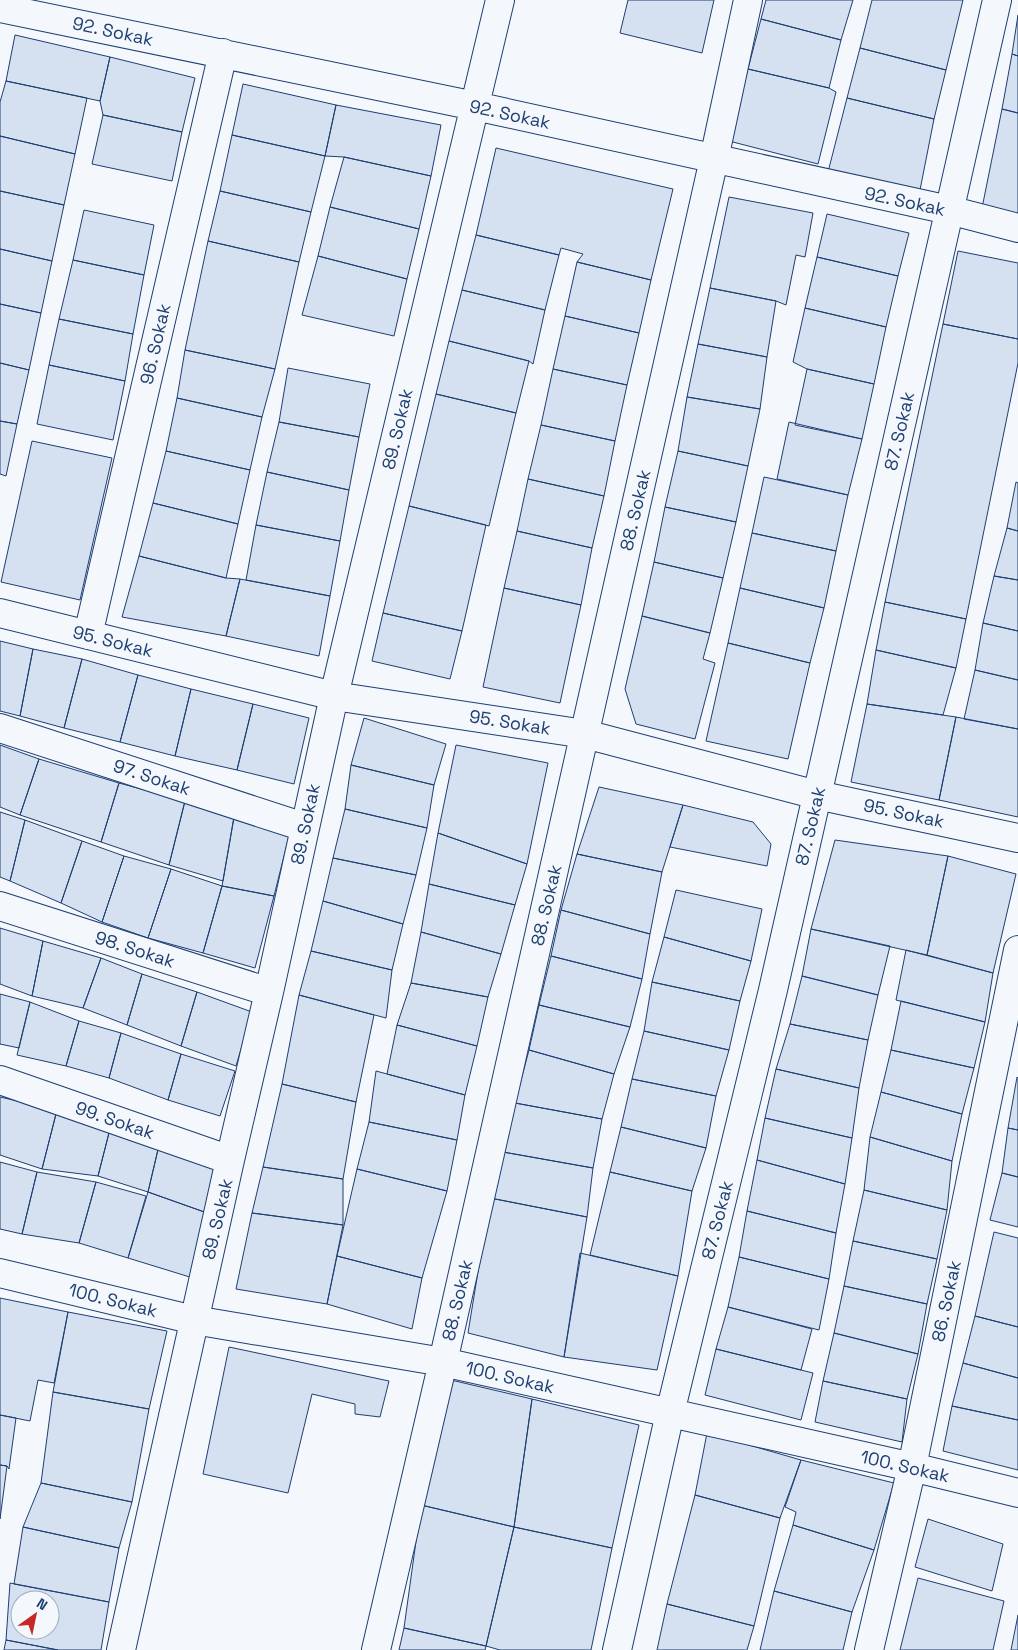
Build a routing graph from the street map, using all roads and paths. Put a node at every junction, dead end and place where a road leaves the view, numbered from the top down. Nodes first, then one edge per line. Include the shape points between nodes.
1 (500, 0) edge
2 (748, 0) edge
3 (997, 0) edge
4 (0, 8) edge
5 (223, 53) junction
6 (475, 106) junction
7 (714, 159) junction
8 (949, 210) junction
9 (1018, 228) edge
10 (0, 613) edge
11 (88, 635) junction
12 (334, 696) junction
13 (0, 728) edge
14 (585, 734) junction
15 (817, 795) junction
16 (304, 827) junction
17 (1018, 838) edge
18 (0, 906) edge
19 (1018, 950) edge
20 (269, 992) junction
21 (0, 1080) edge
22 (230, 1160) junction
23 (0, 1272) edge
24 (194, 1320) junction
25 (443, 1362) junction
26 (670, 1413) junction
27 (912, 1467) junction
28 (1018, 1493) edge
29 (121, 1650) edge
30 (376, 1650) edge
31 (617, 1650) edge
32 (869, 1650) edge

1 - 6 street, 89. Sokak
2 - 7 street, 88. Sokak
3 - 8 street, 87. Sokak
4 - 5 street, 92. Sokak
5 - 6 street, 92. Sokak
5 - 11 street, 96. Sokak
6 - 7 street, 92. Sokak
6 - 12 street, 89. Sokak
7 - 8 street, 92. Sokak
7 - 14 street, 88. Sokak
8 - 9 street, 92. Sokak
8 - 15 street, 87. Sokak
10 - 11 street, 95. Sokak
11 - 12 street, 95. Sokak
12 - 14 street, 95. Sokak
12 - 16 street, 89. Sokak
13 - 16 street, 97. Sokak
14 - 15 street, 95. Sokak
14 - 25 street, 88. Sokak
15 - 17 street, 95. Sokak
15 - 26 street, 87. Sokak
16 - 20 street, 89. Sokak
18 - 20 street, 98. Sokak
19 - 27 street, 86. Sokak
20 - 22 street, 89. Sokak
21 - 22 street, 99. Sokak
22 - 24 street, 89. Sokak
23 - 24 street, 100. Sokak
24 - 25 street, 100. Sokak
24 - 29 street, 89. Sokak
25 - 26 street, 100. Sokak
25 - 30 street, 88. Sokak
26 - 27 street, 100. Sokak
26 - 31 street, 87. Sokak
27 - 28 street, 100. Sokak
27 - 32 street, 86. Sokak

